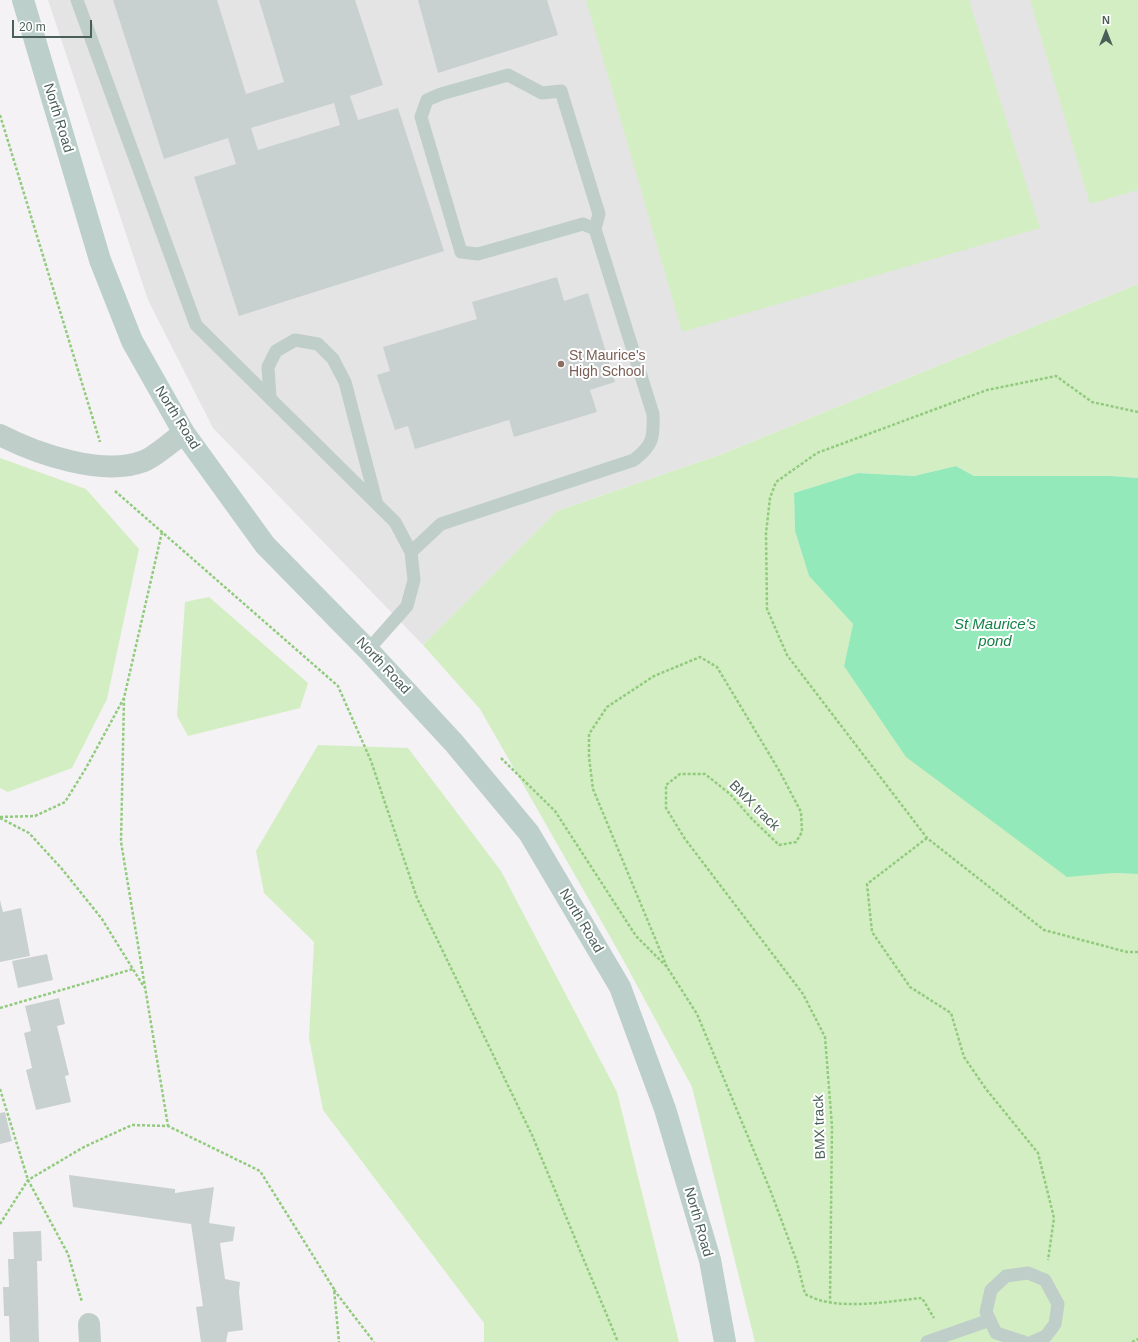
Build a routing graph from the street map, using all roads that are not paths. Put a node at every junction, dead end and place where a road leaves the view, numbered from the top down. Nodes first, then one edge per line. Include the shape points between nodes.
1 (23, 0) edge
2 (77, 0) edge
3 (595, 229) junction
4 (270, 398) junction
5 (184, 433) junction
6 (0, 435) edge
7 (376, 502) junction
8 (411, 552) junction
9 (368, 650) junction
10 (990, 1320) junction
11 (725, 1342) edge
12 (927, 1342) edge
13 (1024, 1342) edge
14 (1032, 1342) edge

1 - 5 main road, North Road via 100,260 132,342
2 - 4 lane via 196,325
3 - 3 lane via 583,224 478,254 461,252 421,117 427,100 508,75 542,93 561,91 600,214
3 - 8 lane via 653,414 654,432 647,450 634,460 441,524
4 - 7 lane
4 - 7 lane via 268,367 276,351 295,340 318,344 333,359 345,382
5 - 6 street via 144,461 108,467 56,458
5 - 9 main road, North Road via 265,545
7 - 8 lane via 395,522
8 - 9 lane via 414,580 408,606
9 - 11 main road, North Road via 454,743 529,832 620,987 665,1109 710,1260
10 - 12 lane
10 - 13 lane via 996,1333
10 - 14 lane via 986,1312 991,1290 1006,1276 1028,1273 1044,1280 1058,1304 1054,1324 1046,1336

